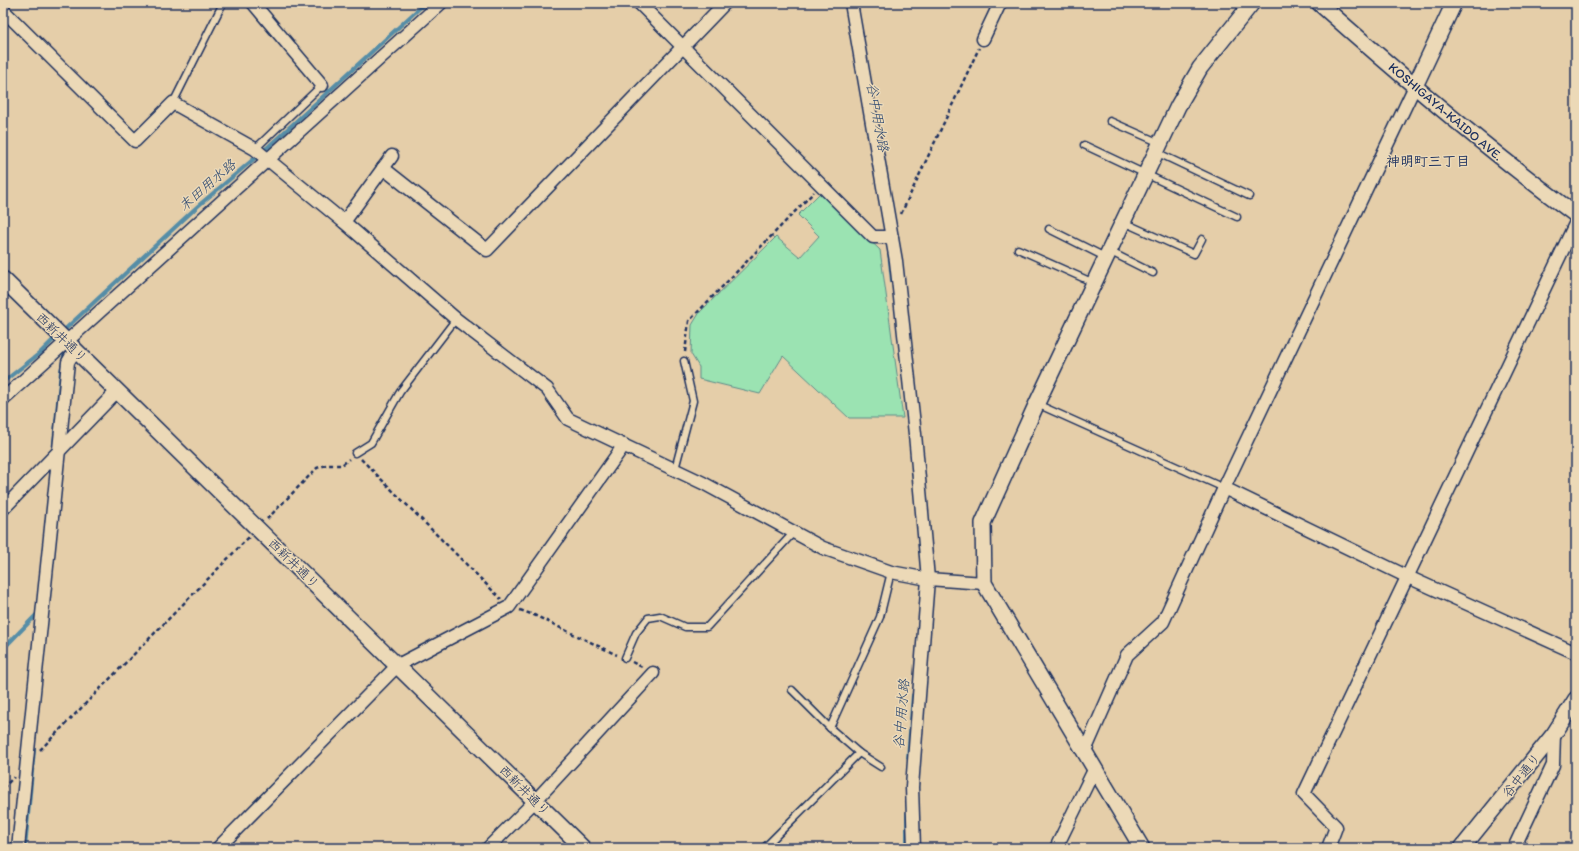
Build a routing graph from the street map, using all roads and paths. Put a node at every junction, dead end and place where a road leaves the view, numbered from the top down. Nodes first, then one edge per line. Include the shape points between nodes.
1 (223, 3) edge
2 (253, 3) edge
3 (441, 3) edge
4 (640, 3) edge
5 (725, 3) edge
6 (851, 3) edge
7 (1000, 3) edge
8 (1252, 3) edge
9 (1319, 3) edge
10 (1454, 3) edge
11 (3, 10) edge
12 (983, 39) joint
13 (683, 45) junction
14 (322, 85) joint
15 (1415, 86) junction
16 (173, 103) junction
17 (1110, 121) dead end
18 (1084, 145) dead end
19 (1158, 148) junction
20 (255, 149) junction
21 (392, 156) dead end
22 (269, 160) junction
23 (383, 168) junction
24 (1146, 173) junction
25 (821, 184) junction
26 (1249, 196) dead end
27 (900, 215) dead end
28 (1576, 215) edge
29 (1237, 217) dead end
30 (344, 222) junction
31 (1123, 222) junction
32 (1576, 222) edge
33 (1049, 229) dead end
34 (892, 237) junction
35 (1202, 239) dead end
36 (1018, 249) dead end
37 (1108, 254) junction
38 (1153, 273) dead end
39 (3, 279) edge
40 (1094, 283) junction
41 (456, 319) junction
42 (71, 346) junction
43 (684, 361) joint
44 (118, 391) junction
45 (3, 399) edge
46 (1037, 403) junction
47 (624, 445) junction
48 (58, 452) junction
49 (355, 453) dead end
50 (675, 469) junction
51 (1224, 488) junction
52 (3, 509) edge
53 (794, 532) junction
54 (891, 572) junction
55 (1408, 577) junction
56 (928, 579) junction
57 (984, 583) junction
58 (1576, 653) edge
59 (625, 658) dead end
60 (398, 665) junction
61 (653, 673) dead end
62 (792, 690) dead end
63 (1576, 699) edge
64 (830, 728) junction
65 (1554, 734) junction
66 (859, 753) junction
67 (1084, 753) junction
68 (881, 767) dead end
69 (1094, 770) junction
70 (536, 800) junction
71 (18, 848) edge
72 (218, 848) edge
73 (488, 848) edge
74 (583, 848) edge
75 (764, 848) edge
76 (914, 848) edge
77 (1056, 848) edge
78 (1142, 848) edge
79 (1328, 848) edge
80 (1462, 848) edge
81 (1514, 848) edge

1 - 16 lane
2 - 14 street
3 - 22 street
4 - 13 street
5 - 13 street
6 - 34 street
7 - 12 street
8 - 19 street via 1200,68
9 - 15 street, KOSHIGAYA-KAIDO AVE.
10 - 15 street
11 - 16 street via 135,141
12 - 27 path
13 - 23 street via 487,250
13 - 25 street
14 - 20 lane
15 - 28 street, KOSHIGAYA-KAIDO AVE. via 1541,190
15 - 51 street
16 - 20 street
17 - 19 lane
18 - 24 lane
19 - 24 street
19 - 26 lane
20 - 22 street
21 - 23 street
22 - 30 street
22 - 42 street
23 - 30 street
24 - 29 lane
24 - 31 street
25 - 34 street via 873,237
25 - 43 path via 689,321
30 - 41 street
31 - 35 lane via 1194,254
31 - 37 street
32 - 55 street
33 - 37 lane
34 - 56 street via 915,434
36 - 40 lane
37 - 38 lane
37 - 40 street
39 - 42 street, 西新井通り
40 - 46 street
41 - 47 street via 547,389 568,419
41 - 49 lane via 400,392 371,443
42 - 44 street, 西新井通り
42 - 45 street
42 - 48 street
43 - 50 lane via 693,400
44 - 48 street
44 - 60 street, 西新井通り
46 - 51 lane
46 - 57 street via 983,523
47 - 50 street
47 - 60 street via 509,607
48 - 52 street
48 - 71 street
50 - 53 street
51 - 55 street
51 - 67 street via 1163,622 1127,655
53 - 54 street via 823,548
53 - 59 lane via 707,626 685,627 660,616 648,618 636,633
54 - 56 street
54 - 64 lane via 880,617
55 - 58 street
55 - 79 street via 1304,794 1336,827
56 - 57 street
56 - 76 street via 912,787
57 - 67 street
60 - 70 street, 西新井通り
60 - 72 street
61 - 70 street
62 - 64 lane
63 - 65 street, 谷中通り
64 - 66 lane
65 - 80 street, 谷中通り
65 - 81 street via 1553,765
66 - 68 lane
66 - 75 lane
67 - 69 street
69 - 77 street
69 - 78 street
70 - 73 street
70 - 74 street, 西新井通り

